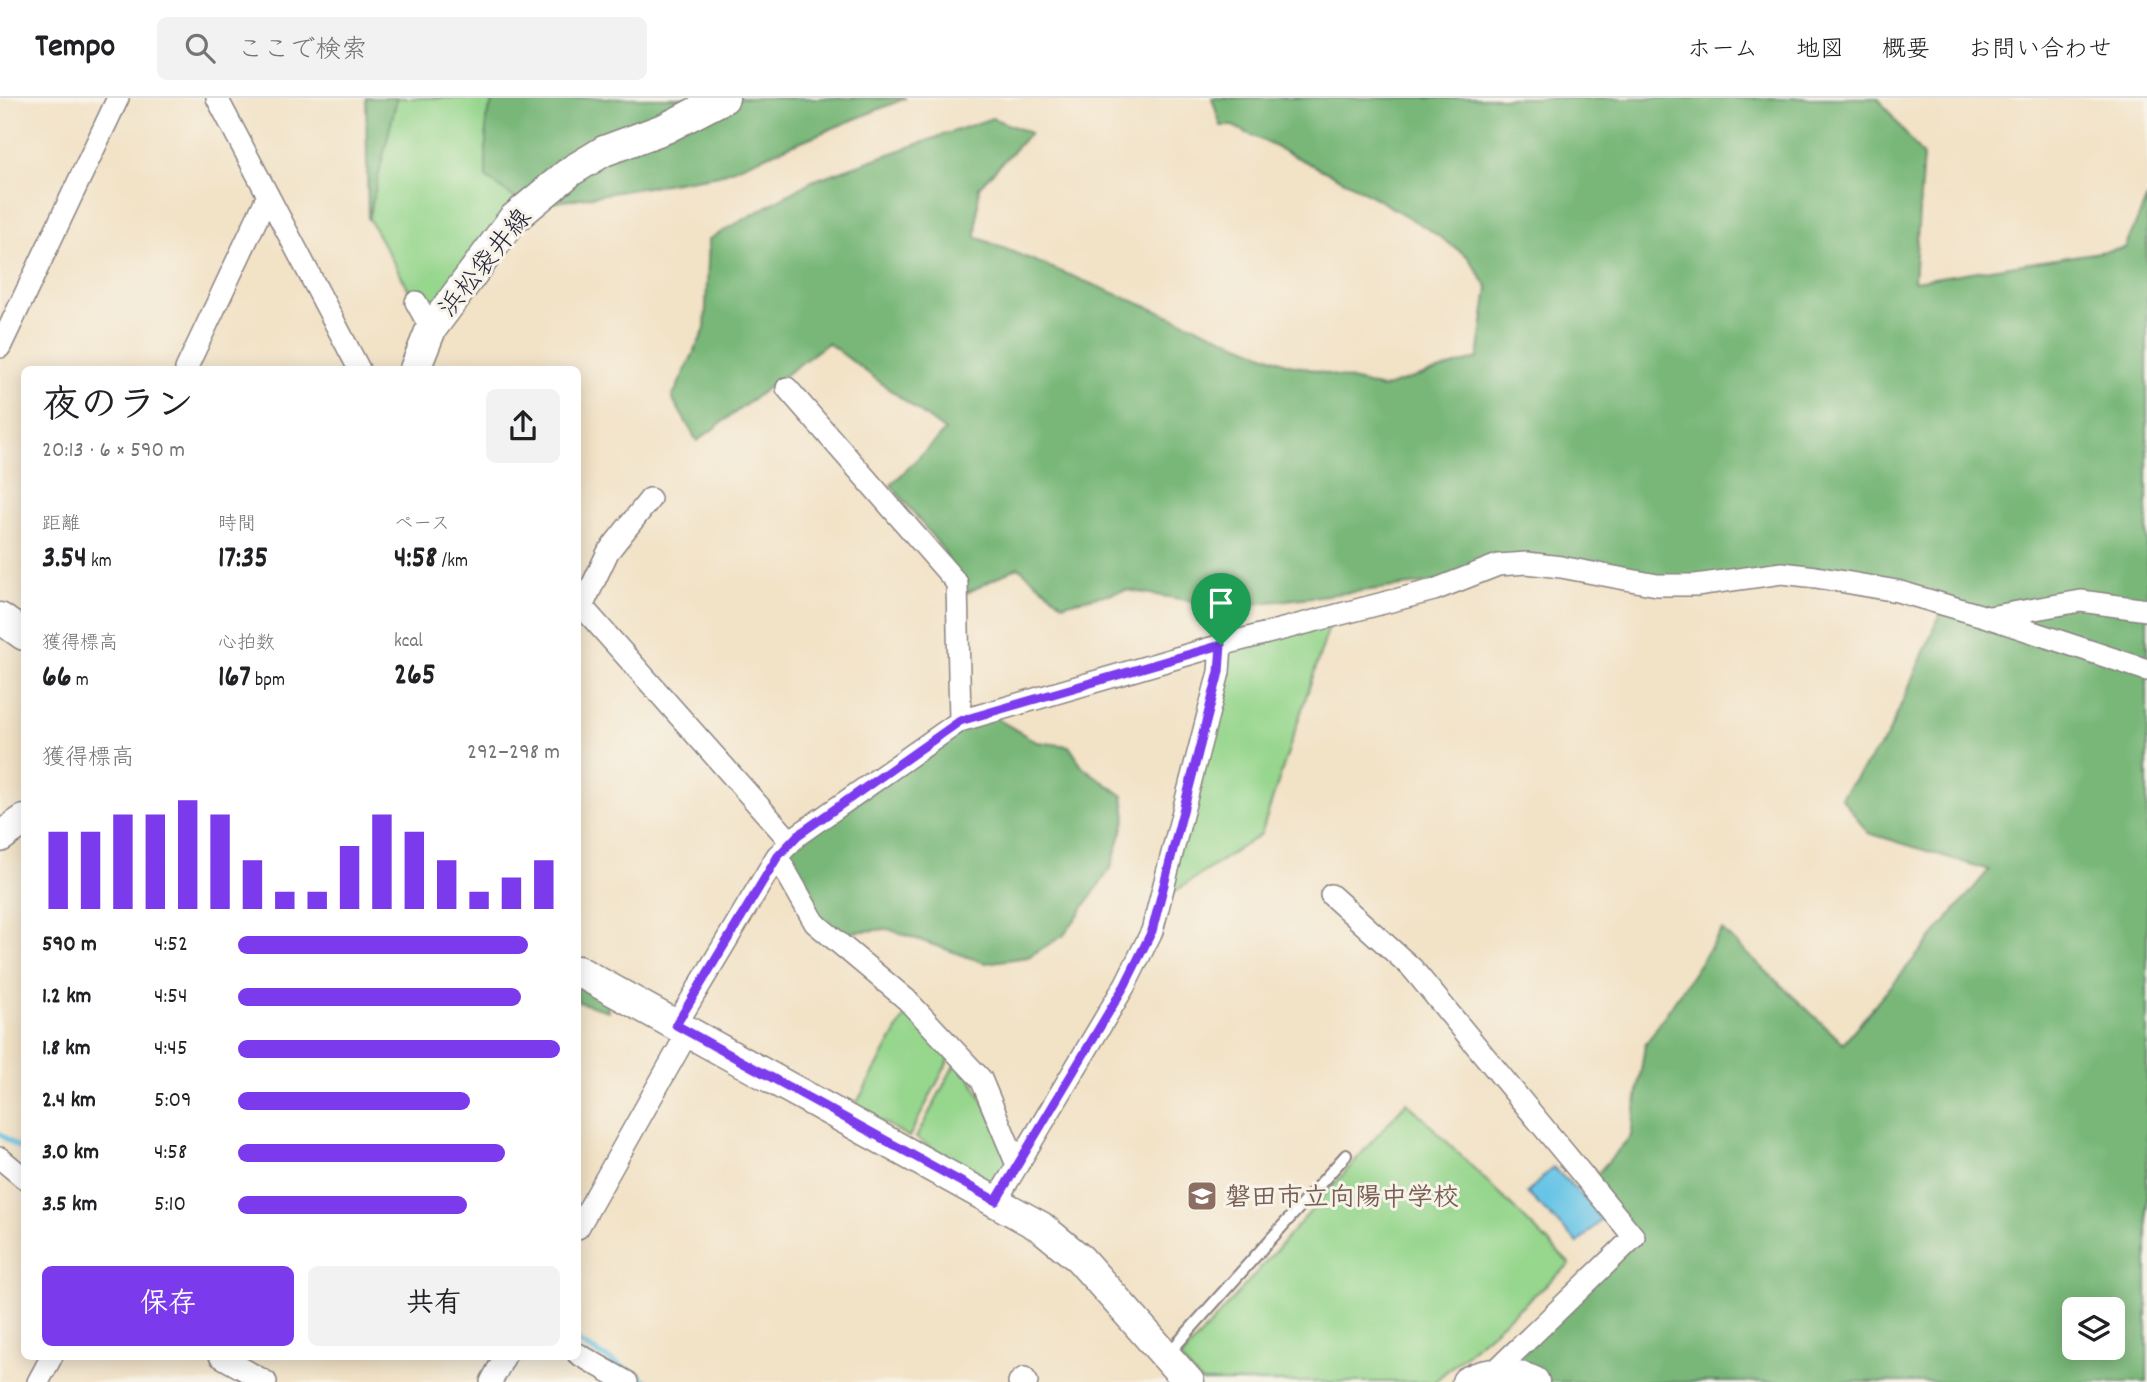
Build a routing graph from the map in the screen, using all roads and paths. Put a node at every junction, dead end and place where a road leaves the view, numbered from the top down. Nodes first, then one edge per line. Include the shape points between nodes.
1 (118, 98) edge
2 (218, 98) edge
3 (724, 98) edge
4 (268, 195) junction
5 (416, 302) dead end
6 (431, 329) junction
7 (0, 346) edge
8 (187, 366) edge
9 (357, 366) edge
10 (416, 366) edge
11 (787, 388) dead end
12 (650, 499) dead end
13 (581, 603) edge
14 (581, 606) edge
15 (2147, 610) edge
16 (1987, 617) junction
17 (1221, 645) junction
18 (2147, 670) edge
19 (960, 721) junction
20 (21, 822) edge
21 (0, 837) edge
22 (784, 849) junction
23 (1331, 895) dead end
24 (581, 973) edge
25 (682, 1028) junction
26 (1346, 1155) dead end
27 (0, 1158) edge
28 (1017, 1165) junction
29 (21, 1176) edge
30 (996, 1201) junction
31 (581, 1222) edge
32 (581, 1356) edge
33 (1166, 1356) junction
34 (50, 1360) edge
35 (226, 1360) edge
36 (503, 1360) edge
37 (1479, 1378) edge
38 (38, 1382) edge
39 (266, 1382) edge
40 (491, 1382) edge
41 (627, 1382) edge
42 (1019, 1382) edge
43 (1027, 1382) edge
44 (1189, 1382) edge
45 (1534, 1382) edge

1 - 7 street
2 - 4 street
3 - 6 street, 浜松袋井線 via 666,128 604,151 542,195 513,219
4 - 8 street
4 - 9 street
5 - 6 street
6 - 10 street, 浜松袋井線
11 - 19 street via 957,583
12 - 13 street via 608,552
14 - 22 street
15 - 16 street via 2081,601
16 - 17 street via 1897,592 1782,573 1696,585 1657,585 1527,563 1498,565 1434,590
16 - 18 street
17 - 19 street
17 - 28 street via 1219,672 1152,931 1125,985
19 - 22 street
20 - 21 street
22 - 25 street
22 - 28 street via 815,923 907,1000 981,1079
23 - 37 street via 1412,968 1634,1237
24 - 25 street
25 - 30 street
25 - 31 street
26 - 33 lane
27 - 29 street
28 - 30 street
30 - 33 street via 1041,1227 1080,1259
32 - 41 street
33 - 44 street
34 - 38 street
35 - 39 street
36 - 40 street
37 - 45 street via 1512,1375
42 - 43 street via 1024,1378

